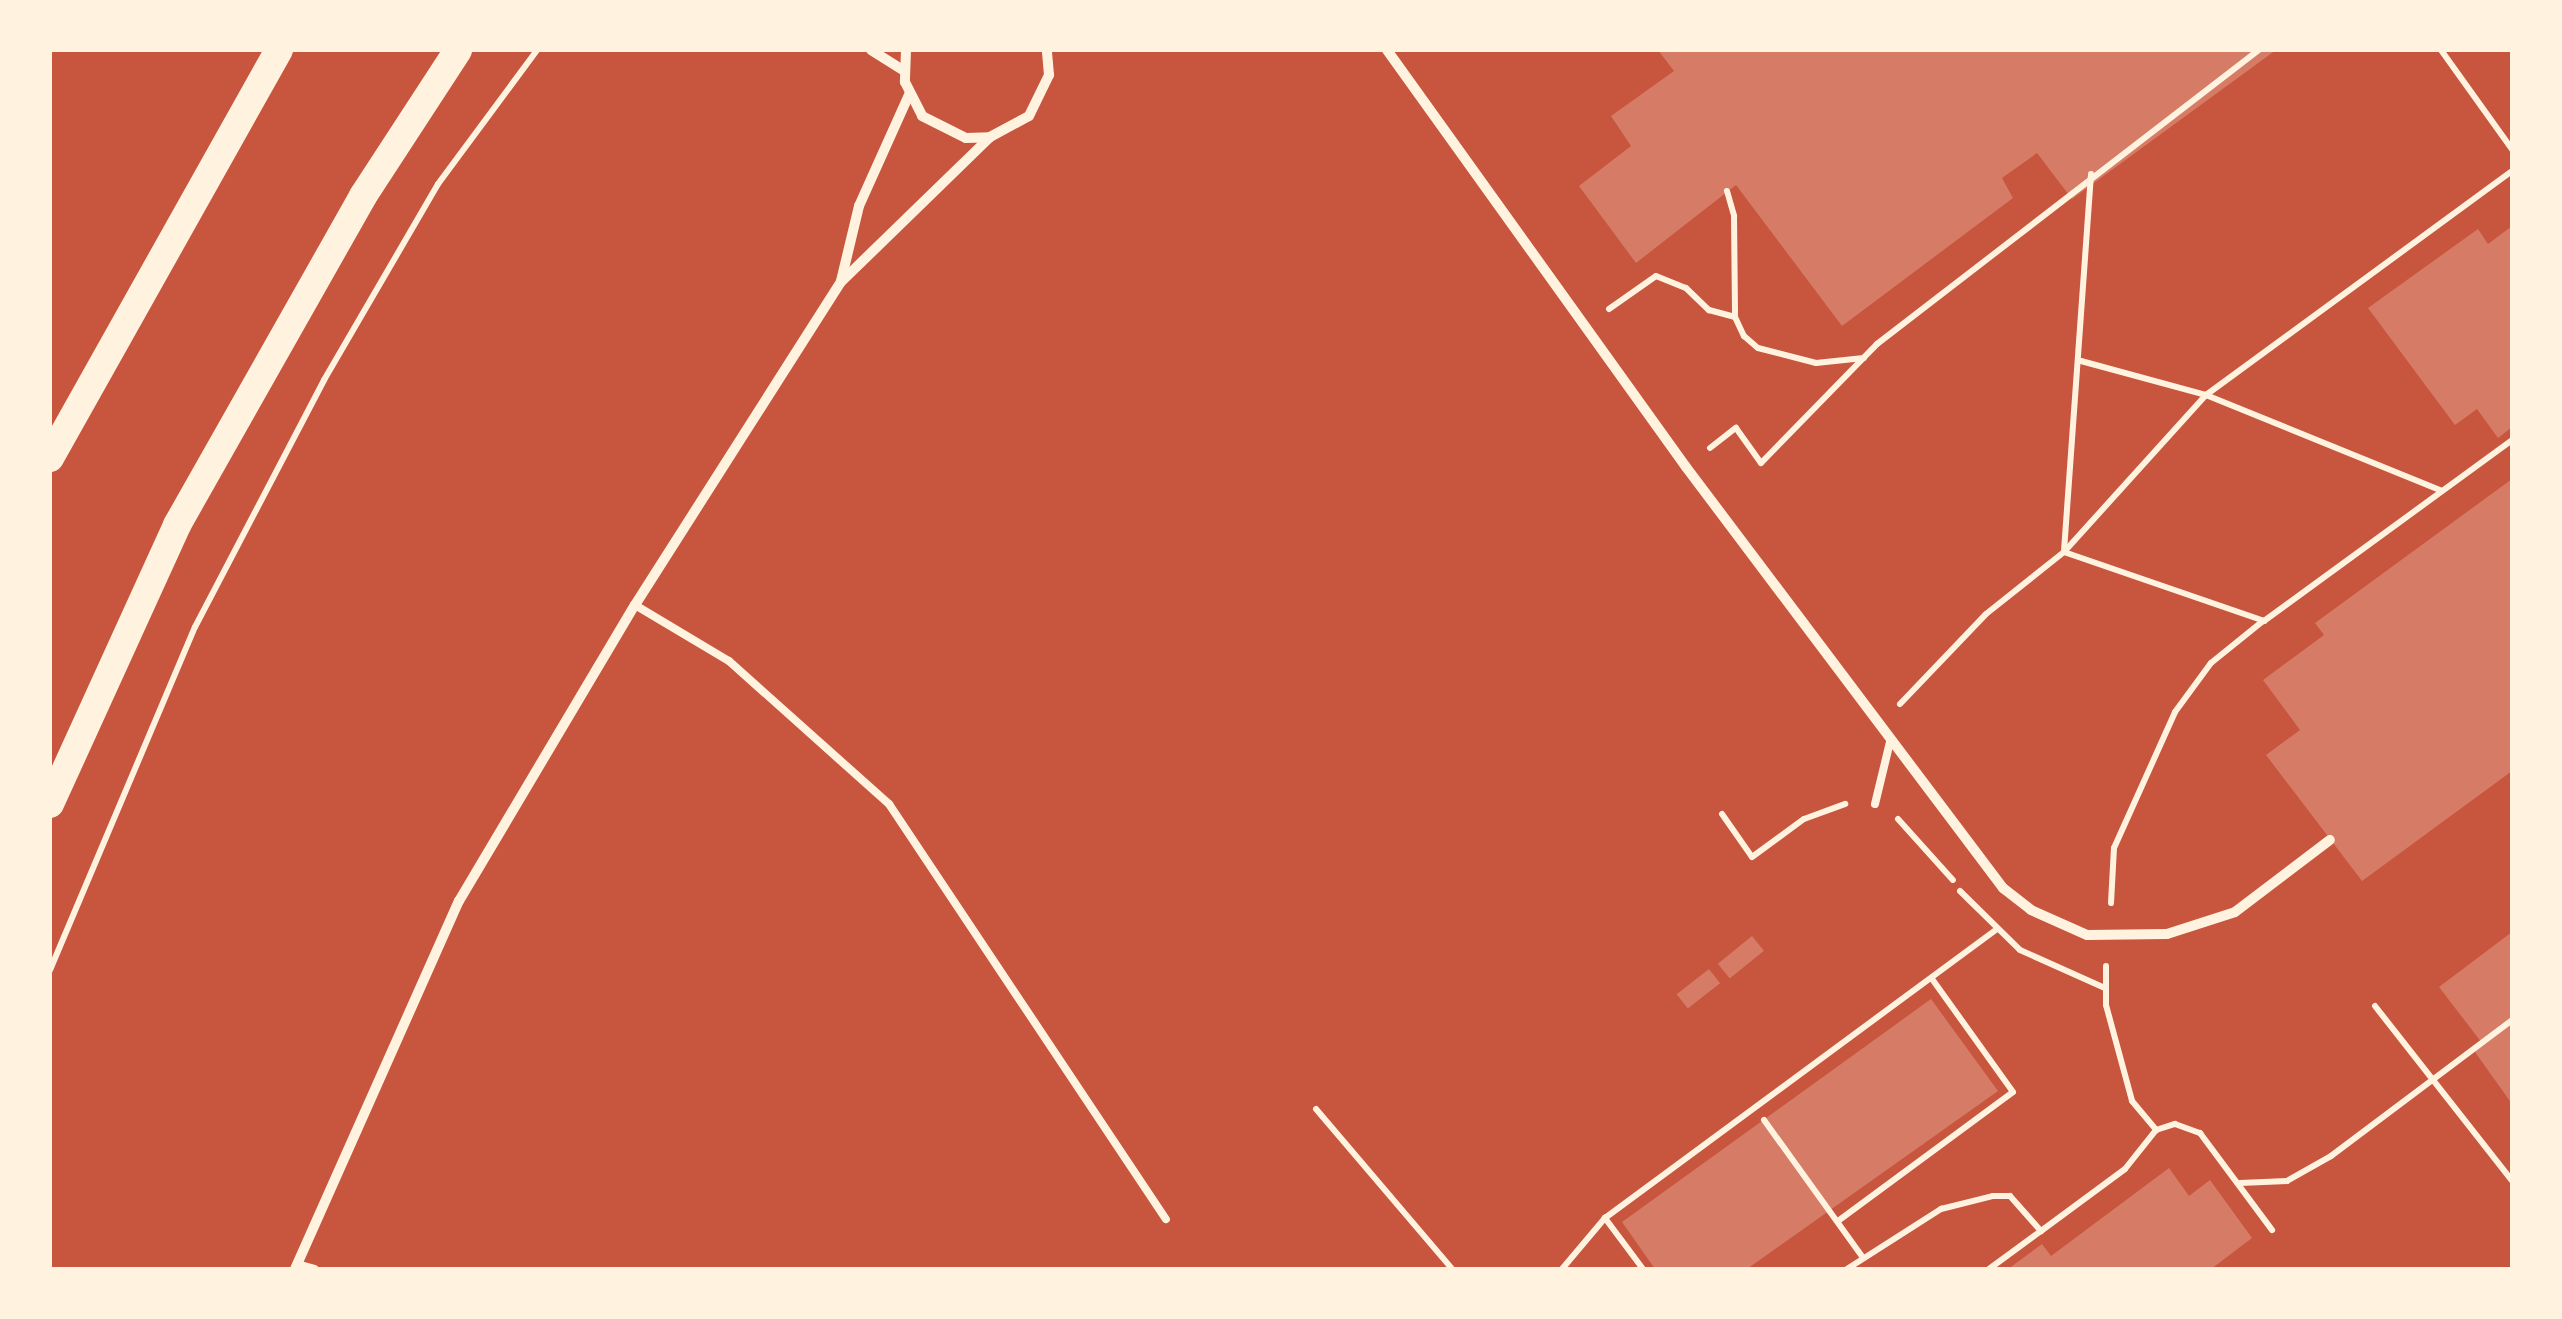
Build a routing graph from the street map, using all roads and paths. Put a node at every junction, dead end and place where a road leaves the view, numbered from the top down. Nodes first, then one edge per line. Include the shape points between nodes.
1 (278, 50) edge
2 (458, 50) edge
3 (537, 50) edge
4 (871, 50) edge
5 (906, 50) edge
6 (1387, 50) edge
7 (2259, 50) edge
8 (2442, 50) edge
9 (1048, 51) edge
10 (903, 70) junction
11 (909, 94) junction
12 (990, 137) junction
13 (2512, 149) edge
14 (2512, 171) edge
15 (2091, 174) junction
16 (1727, 192) dead end
17 (841, 282) junction
18 (1735, 317) junction
19 (1584, 328) junction
20 (1864, 358) junction
21 (2081, 361) junction
22 (2206, 396) junction
23 (2512, 440) edge
24 (50, 458) edge
25 (1686, 467) junction
26 (2441, 491) junction
27 (2064, 552) junction
28 (635, 604) junction
29 (2264, 621) junction
30 (1878, 727) junction
31 (1890, 742) junction
32 (50, 804) edge
33 (1875, 804) junction
34 (1722, 814) dead end
35 (2330, 840) dead end
36 (1996, 930) junction
37 (2109, 937) junction
38 (50, 970) edge
39 (1932, 979) junction
40 (2105, 988) junction
41 (2375, 1006) dead end
42 (2512, 1020) edge
43 (2435, 1078) junction
44 (1316, 1109) dead end
45 (1764, 1120) dead end
46 (2156, 1130) junction
47 (2512, 1180) edge
48 (2238, 1183) junction
49 (1605, 1218) junction
50 (1166, 1219) dead end
51 (1838, 1221) junction
52 (2041, 1230) junction
53 (2272, 1230) dead end
54 (1861, 1260) junction
55 (296, 1266) edge
56 (314, 1269) edge
57 (1452, 1269) edge
58 (1562, 1269) edge
59 (1643, 1269) edge
60 (1848, 1269) edge
61 (1864, 1269) edge
62 (1989, 1269) edge

1 - 24 highway
2 - 32 highway via 363,196 177,525
3 - 38 path via 438,184 324,380 195,627
4 - 10 street
5 - 10 street
6 - 19 street
7 - 15 path
8 - 13 path
9 - 12 street via 1049,76 1030,116
10 - 11 street
11 - 12 street via 942,130
11 - 17 street via 859,206
12 - 17 street
14 - 22 path
15 - 20 path
15 - 21 path
16 - 18 path via 1734,216
17 - 28 street
18 - 19 path via 1709,310 1686,288 1656,276
18 - 20 path via 1758,348 1816,363
19 - 25 street
20 - 25 path via 1761,463 1736,428
21 - 22 path
21 - 27 path
22 - 26 path
22 - 27 path
23 - 26 path
25 - 30 street
26 - 29 path
27 - 29 path
27 - 30 path via 1986,614
28 - 50 lane via 729,662 889,804
28 - 55 street via 460,901
29 - 37 path via 2211,663 2175,712 2114,848
30 - 31 street
31 - 33 lane
31 - 37 street via 2004,888 2059,925
33 - 34 path via 1838,804 1804,818 1752,857
33 - 36 path via 1903,822
35 - 37 street via 2210,924
36 - 39 path
36 - 40 path via 2064,974
37 - 40 path
39 - 49 path
39 - 51 path via 2013,1092
40 - 46 path via 2132,1100
41 - 43 path
42 - 43 path
43 - 47 path
43 - 48 path via 2286,1181
44 - 57 path
45 - 51 path
46 - 48 path via 2175,1124 2200,1133
46 - 52 path via 2125,1169
48 - 53 path
49 - 58 path
49 - 59 path
51 - 54 path
52 - 54 path via 2010,1196 1993,1196 1941,1209
52 - 62 path
54 - 60 path
54 - 61 path
55 - 56 lane

